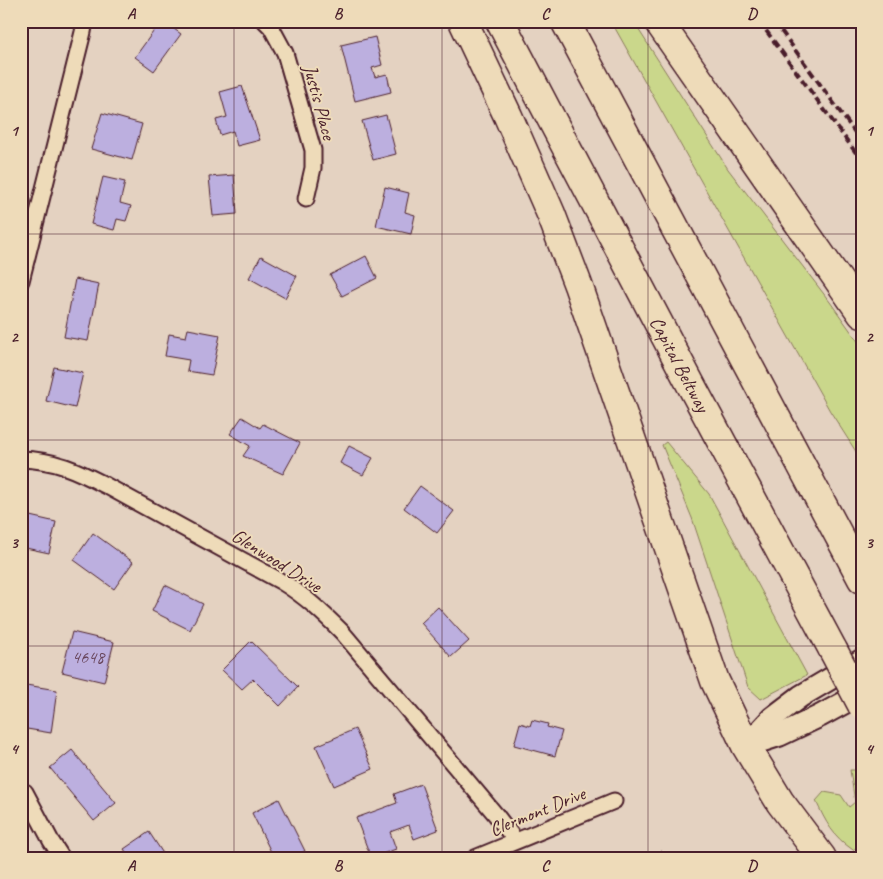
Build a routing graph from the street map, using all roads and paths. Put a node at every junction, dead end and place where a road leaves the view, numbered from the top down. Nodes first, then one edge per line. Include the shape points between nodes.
1 (85, 21) edge
2 (266, 21) edge
3 (462, 21) edge
4 (500, 21) edge
5 (565, 21) edge
6 (658, 21) edge
7 (306, 199) dead end
8 (21, 281) edge
9 (862, 314) edge
10 (21, 459) edge
11 (862, 579) edge
12 (862, 660) edge
13 (862, 693) edge
14 (862, 705) edge
15 (746, 746) junction
16 (25, 792) dead end
17 (614, 801) dead end
18 (515, 840) junction
19 (62, 858) edge
20 (475, 858) edge
21 (822, 858) edge

1 - 8 street
2 - 7 street, Justis Place via 285,53 313,150 313,168
3 - 15 highway via 554,223 601,347 715,681
4 - 14 highway, Capital Beltway, bridge
5 - 11 highway
6 - 9 highway
10 - 18 street, Glenwood Drive via 41,459 91,478 301,594 342,632
12 - 15 main road via 801,696 772,718
13 - 15 main road via 780,735
15 - 21 highway via 780,802
16 - 19 street
17 - 18 street, Clermont Drive
18 - 20 street, Clermont Drive

